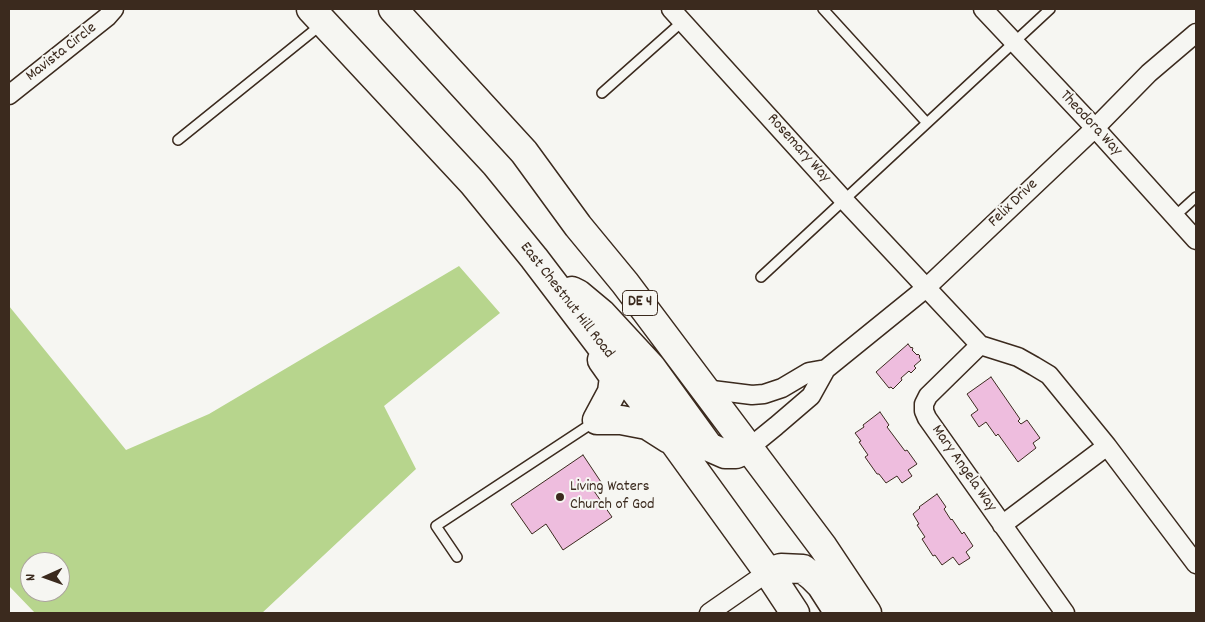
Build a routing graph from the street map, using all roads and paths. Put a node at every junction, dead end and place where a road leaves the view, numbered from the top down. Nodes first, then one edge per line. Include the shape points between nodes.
1 (114, 9) edge
2 (393, 9) edge
3 (823, 9) edge
4 (983, 9) edge
5 (1050, 9) edge
6 (677, 15) edge
7 (318, 16) edge
8 (1196, 33) edge
9 (1013, 42) junction
10 (602, 93) dead end
11 (9, 95) edge
12 (927, 123) junction
13 (1095, 128) junction
14 (178, 140) dead end
15 (1196, 197) edge
16 (844, 200) junction
17 (1175, 216) junction
18 (1196, 240) edge
19 (761, 277) dead end
20 (552, 282) junction
21 (926, 288) junction
22 (980, 345) junction
23 (826, 369) junction
24 (704, 389) junction
25 (597, 420) junction
26 (674, 442) junction
27 (1107, 446) junction
28 (749, 448) junction
29 (1002, 525) junction
30 (457, 557) dead end
31 (1196, 564) edge
32 (768, 572) junction
33 (709, 613) edge
34 (796, 613) edge
35 (839, 613) edge
36 (867, 613) edge
37 (1065, 613) edge

1 - 11 street, Mavista Circle
2 - 24 main road, DE 4 via 524,152
3 - 12 lane
4 - 9 street, Theodora Way
5 - 9 lane
6 - 10 lane
6 - 16 street, Rosemary Way
7 - 14 lane
7 - 20 main road, East Chestnut Hill Road via 473,183
8 - 13 street, Felix Drive via 1149,73
9 - 12 lane
9 - 13 street, Theodora Way
12 - 16 lane
13 - 17 street, Theodora Way
13 - 21 street, Felix Drive
15 - 17 lane
16 - 19 lane
16 - 21 street, Rosemary Way
17 - 18 street, Theodora Way
20 - 25 main road via 569,314 614,377 612,392
20 - 26 main road, East Chestnut Hill Road
20 - 28 main road via 578,294 628,341 709,447 725,454 736,454
21 - 22 street
21 - 23 street, Felix Drive
22 - 27 street via 1018,357 1049,375
22 - 29 street, Mary Angela Way via 928,396 924,411
23 - 24 street, Felix Drive via 809,372 782,388 764,394
23 - 28 street, Felix Drive via 811,396
24 - 28 main road, DE 4
25 - 26 main road via 647,425
25 - 30 lane via 436,526
26 - 32 main road, East Chestnut Hill Road
27 - 29 street
27 - 31 street
28 - 36 main road, DE 4 via 823,547
29 - 37 street, Mary Angela Way
32 - 33 street
32 - 34 main road, East Chestnut Hill Road
32 - 35 main road via 781,568 803,569 821,585

